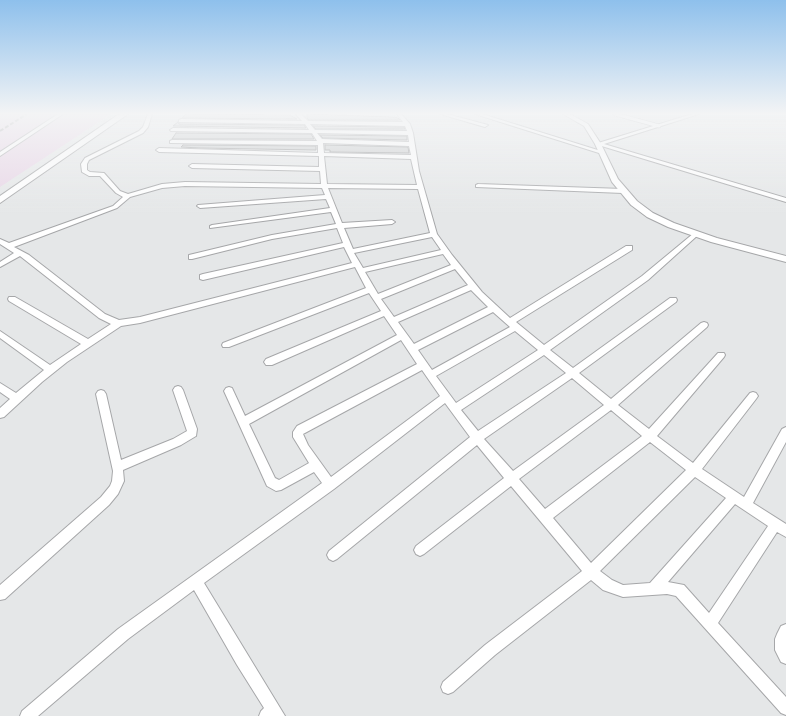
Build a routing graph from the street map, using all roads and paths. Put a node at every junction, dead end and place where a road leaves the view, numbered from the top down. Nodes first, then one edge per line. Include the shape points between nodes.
1 (10, 147) edge
2 (67, 147) edge
3 (76, 147) edge
4 (112, 147) edge
5 (320, 147) edge
6 (413, 147) edge
7 (586, 147) edge
8 (599, 147) edge
9 (609, 147) edge
10 (159, 150) dead end
11 (601, 152) junction
12 (0, 154) edge
13 (321, 155) junction
14 (414, 157) junction
15 (192, 166) dead end
16 (322, 169) junction
17 (324, 185) junction
18 (478, 186) dead end
19 (421, 187) junction
20 (623, 191) junction
21 (0, 193) edge
22 (128, 196) junction
23 (328, 197) junction
24 (0, 200) edge
25 (786, 200) edge
26 (200, 206) dead end
27 (333, 210) junction
28 (392, 222) dead end
29 (340, 225) junction
30 (212, 227) dead end
31 (434, 234) junction
32 (696, 234) junction
33 (0, 242) edge
34 (9, 246) junction
35 (348, 248) junction
36 (629, 248) dead end
37 (445, 251) junction
38 (20, 252) junction
39 (192, 257) dead end
40 (786, 259) edge
41 (0, 265) edge
42 (456, 266) junction
43 (359, 268) junction
44 (203, 276) dead end
45 (473, 286) junction
46 (373, 293) junction
47 (12, 299) dead end
48 (674, 300) dead end
49 (494, 308) junction
50 (386, 312) junction
51 (392, 322) junction
52 (119, 323) junction
53 (513, 325) junction
54 (704, 325) dead end
55 (0, 334) edge
56 (402, 336) junction
57 (87, 343) junction
58 (226, 346) dead end
59 (412, 349) junction
60 (544, 350) junction
61 (721, 355) dead end
62 (269, 362) dead end
63 (424, 365) junction
64 (51, 370) junction
65 (573, 373) junction
66 (430, 375) junction
67 (0, 387) edge
68 (178, 390) dead end
69 (229, 390) dead end
70 (101, 394) dead end
71 (753, 396) dead end
72 (446, 397) junction
73 (17, 399) junction
74 (611, 405) junction
75 (454, 409) junction
76 (0, 414) edge
77 (243, 422) junction
78 (786, 432) edge
79 (650, 436) junction
80 (477, 438) junction
81 (316, 465) junction
82 (117, 466) junction
83 (694, 470) junction
84 (512, 479) junction
85 (330, 485) junction
86 (734, 497) junction
87 (746, 506) junction
88 (544, 517) junction
89 (781, 528) edge
90 (420, 550) dead end
91 (333, 555) dead end
92 (592, 572) junction
93 (196, 582) junction
94 (654, 588) junction
95 (0, 594) edge
96 (710, 624) junction
97 (786, 631) edge
98 (786, 657) edge
99 (448, 687) dead end
100 (786, 708) edge
101 (273, 714) edge
102 (27, 716) edge

1 - 12 street
2 - 21 main road
3 - 24 main road
4 - 22 street via 87,159 84,171 102,174 118,192
5 - 13 street
6 - 14 street
7 - 11 street
8 - 11 street
9 - 25 street
10 - 13 street
11 - 20 street
13 - 14 street
13 - 16 street
14 - 19 street
15 - 16 street
16 - 17 street
17 - 19 street
17 - 22 street via 185,184 162,186
17 - 23 street
18 - 20 street
19 - 31 street
20 - 32 street via 650,215
22 - 34 street via 115,207
23 - 26 street
23 - 27 street
27 - 29 street
27 - 30 street
28 - 29 street
29 - 35 street
29 - 39 street via 272,237
31 - 35 street
31 - 37 street
32 - 40 street
32 - 60 street via 645,278
33 - 34 street
34 - 38 street
35 - 43 street
35 - 44 street
36 - 53 street
37 - 42 street
37 - 43 street
38 - 41 street
38 - 52 street via 102,316
42 - 45 street
42 - 46 street
43 - 46 street
43 - 52 street
45 - 49 street
45 - 51 street
46 - 50 street
46 - 58 street
47 - 57 street
48 - 65 street
49 - 53 street
49 - 59 street
50 - 51 street
50 - 62 street
51 - 56 street
52 - 57 street
53 - 60 street
53 - 66 street
54 - 74 street
55 - 64 street
56 - 59 street
56 - 77 street
57 - 64 street
59 - 63 street
60 - 65 street
60 - 75 street
61 - 79 street
63 - 66 street
63 - 81 street via 301,429 298,437
64 - 73 street
65 - 74 street
65 - 80 street
66 - 72 street
67 - 73 street
68 - 82 street via 192,433
69 - 77 street
70 - 82 street
71 - 83 street
72 - 75 street
72 - 85 street
73 - 76 street
74 - 79 street
74 - 84 street
75 - 80 street
77 - 81 street via 271,482 276,486
78 - 87 street
79 - 83 street
79 - 88 street
80 - 84 street
80 - 91 street
81 - 85 street
82 - 95 street via 118,482 106,501
83 - 86 street
83 - 92 street
84 - 88 street
84 - 90 street
85 - 93 street
86 - 87 street
86 - 94 street
87 - 89 street
88 - 92 street
89 - 96 street
92 - 94 street via 608,585 624,591
92 - 99 street via 496,646
93 - 101 street
93 - 102 street via 123,634
94 - 96 street via 679,590
96 - 100 street
97 - 98 street via 782,639 782,650

